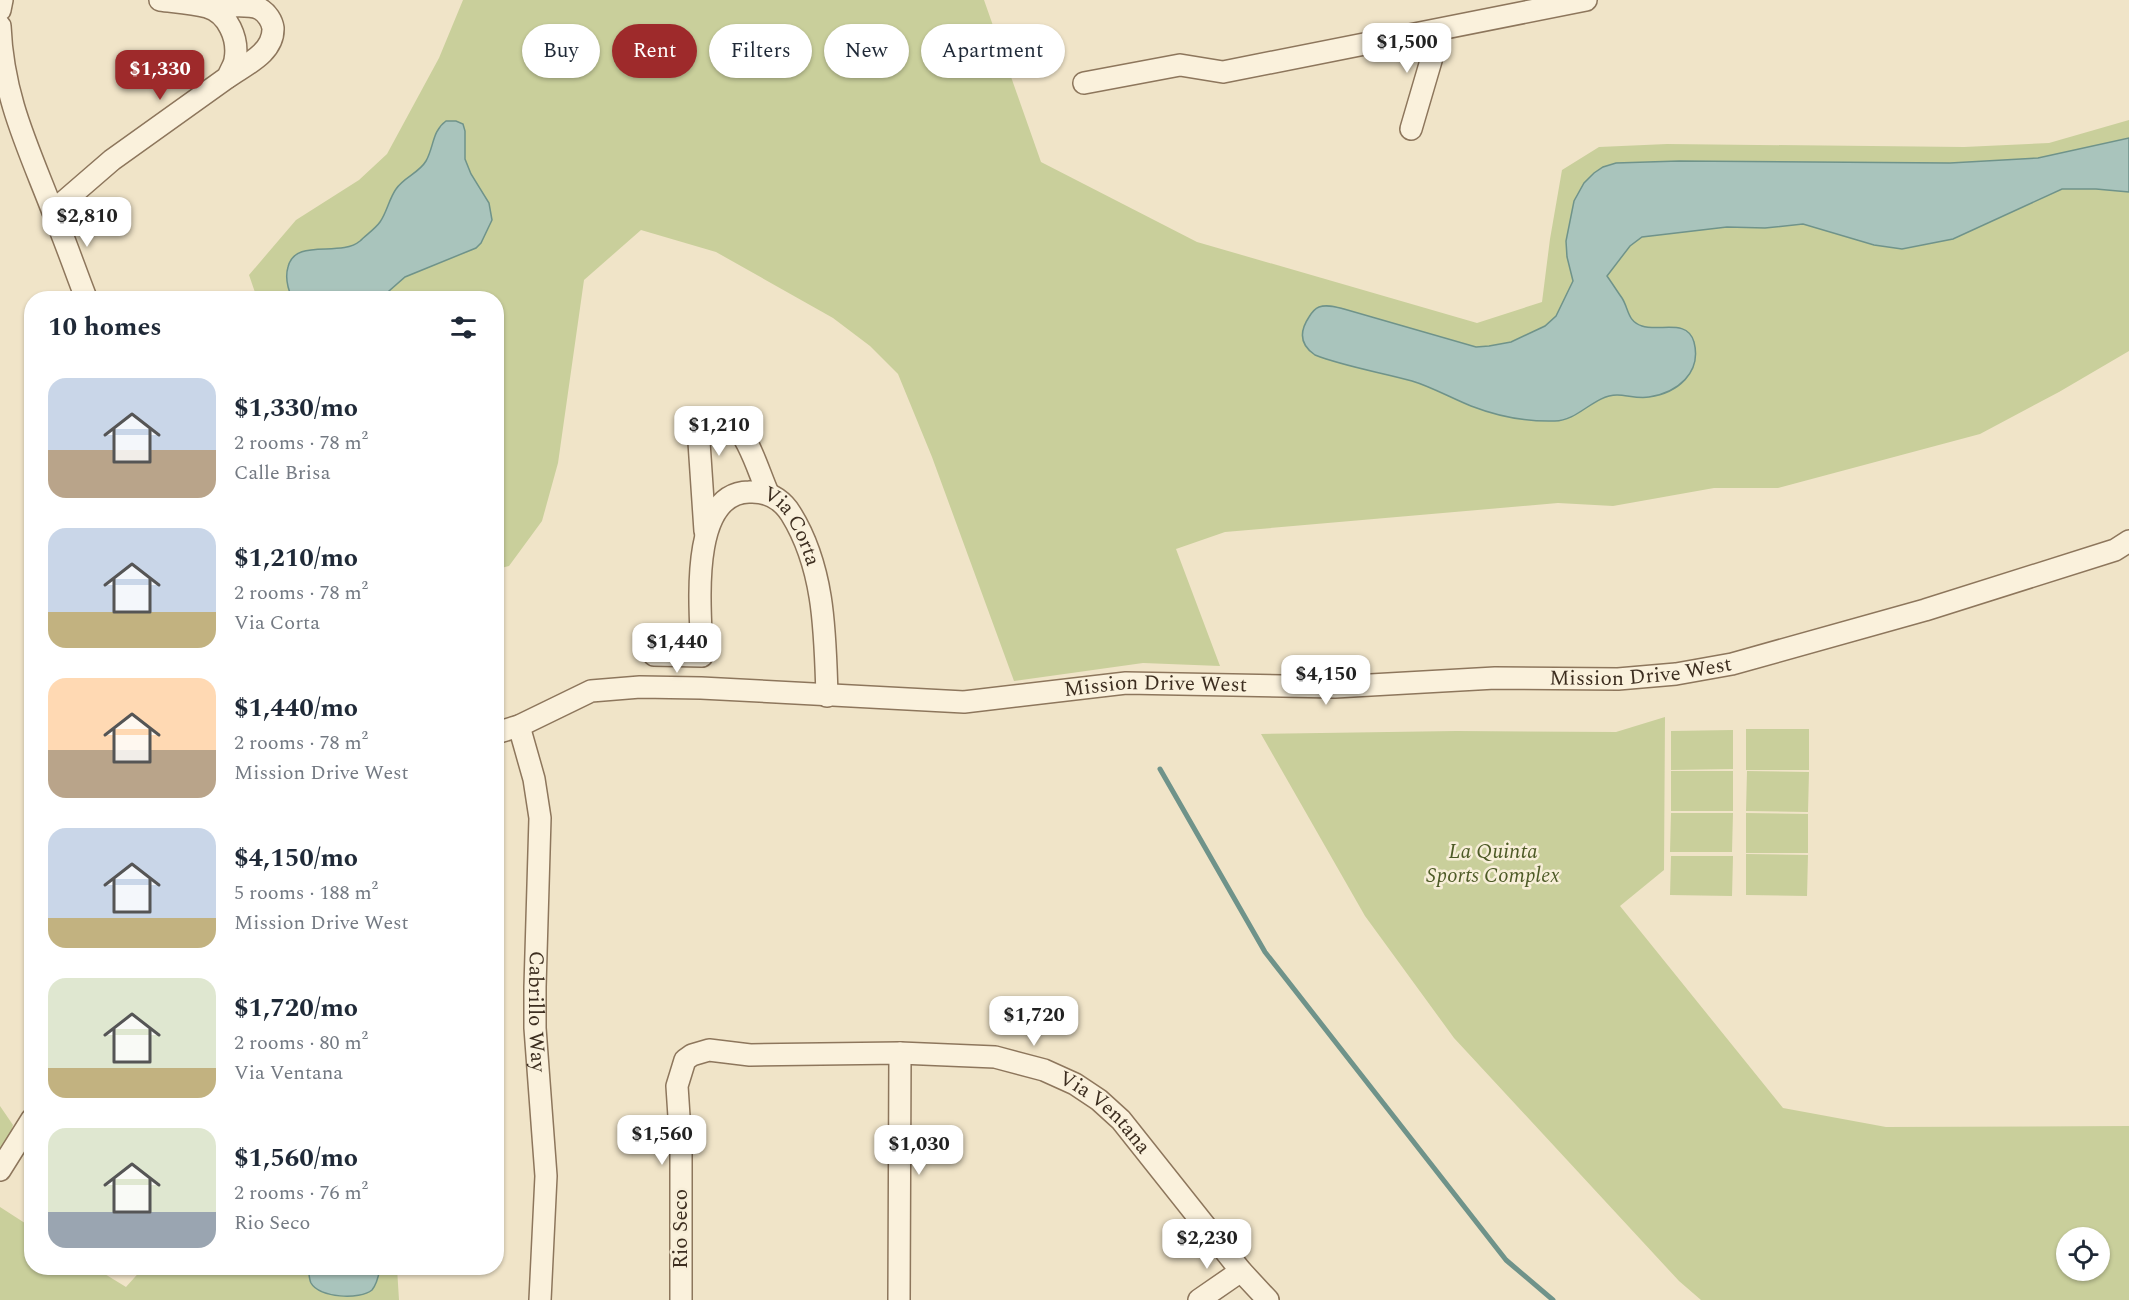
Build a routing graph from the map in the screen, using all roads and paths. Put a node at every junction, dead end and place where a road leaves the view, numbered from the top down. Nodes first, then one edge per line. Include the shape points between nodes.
1 (2, 0) edge
2 (160, 0) edge
3 (1586, 0) edge
4 (253, 3) edge
5 (209, 7) junction
6 (0, 10) edge
7 (0, 26) edge
8 (1440, 30) junction
9 (228, 77) junction
10 (1084, 83) dead end
11 (1411, 129) dead end
12 (53, 211) junction
13 (83, 291) edge
14 (768, 493) junction
15 (705, 541) junction
16 (2129, 542) edge
17 (654, 655) dead end
18 (827, 696) junction
19 (519, 726) junction
20 (504, 731) edge
21 (900, 1053) junction
22 (692, 1055) joint
23 (24, 1132) edge
24 (0, 1170) edge
25 (1241, 1271) junction
26 (540, 1300) edge
27 (681, 1300) edge
28 (899, 1300) edge
29 (1198, 1300) edge
30 (1268, 1300) edge

1 - 6 street
2 - 5 street
3 - 8 street
4 - 5 street
4 - 9 street via 273,24 273,34 261,54
5 - 9 street via 223,17 237,46
7 - 12 street via 10,98
8 - 10 street via 1223,72 1180,65
8 - 11 street
9 - 12 street via 112,160
12 - 13 street
14 - 15 street, Via Corta via 744,492 722,502 713,515
14 - 15 street via 735,427 726,423 708,425 699,442
14 - 18 street, Via Corta via 790,512 814,567 824,616
15 - 17 street, Via Corta via 701,565 702,656
16 - 18 street, Mission Drive West via 1925,610 1732,664 1676,674 1335,687 1126,683 964,702
18 - 19 street, Mission Drive West via 701,688 591,691
19 - 20 street, Mission Drive West
19 - 26 street, Cabrillo Way via 540,818 535,998 546,1176
21 - 22 street, Via Ventana via 750,1055 709,1050
21 - 25 street, Via Ventana via 995,1057 1044,1070 1075,1084 1121,1120
21 - 28 street
22 - 27 street, Rio Seco via 685,1060 676,1086 681,1148
23 - 24 street
25 - 29 street
25 - 30 street, Via Ventana

